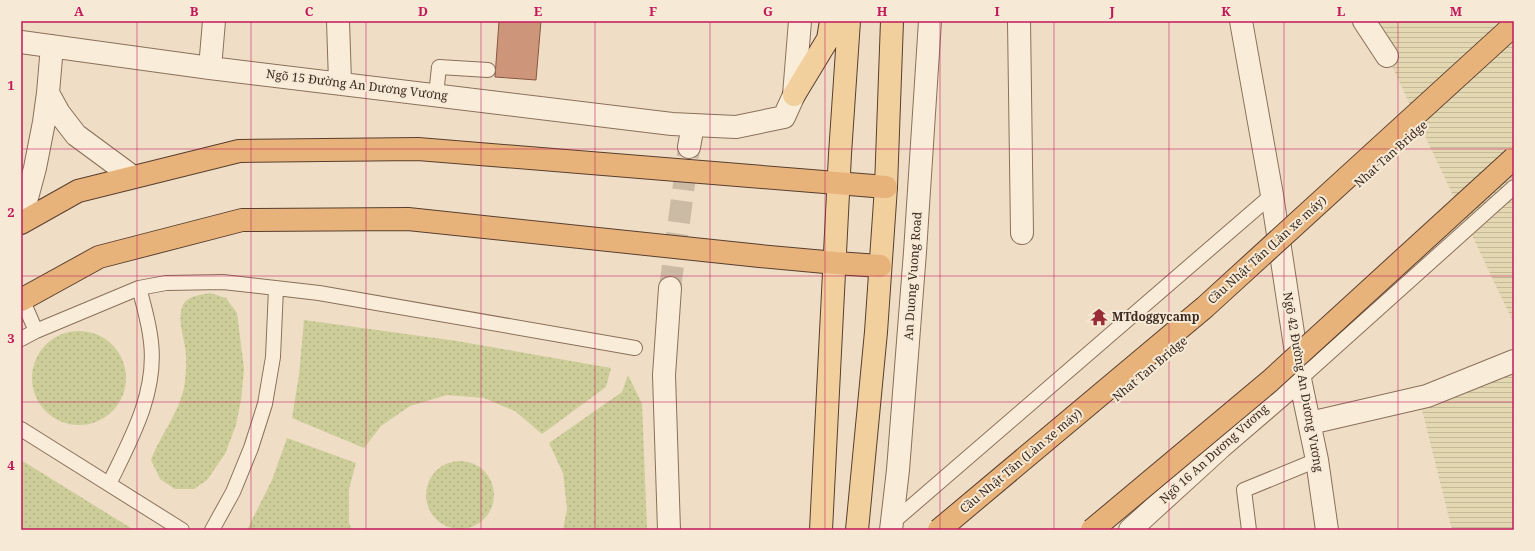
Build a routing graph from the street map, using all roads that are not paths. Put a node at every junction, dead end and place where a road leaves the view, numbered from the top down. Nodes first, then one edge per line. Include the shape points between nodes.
1 (214, 21) edge
2 (338, 21) edge
3 (800, 21) edge
4 (831, 21) edge
5 (849, 21) edge
6 (892, 21) edge
7 (930, 21) edge
8 (1019, 21) edge
9 (1241, 21) edge
10 (1364, 21) edge
11 (1514, 25) edge
12 (21, 42) edge
13 (1514, 42) edge
14 (52, 46) junction
15 (1387, 56) dead end
16 (210, 68) junction
17 (488, 70) dead end
18 (340, 82) junction
19 (48, 93) junction
20 (436, 95) junction
21 (794, 95) junction
22 (692, 125) junction
23 (690, 146) tunnel mouth
24 (1514, 158) edge
25 (1514, 176) edge
26 (133, 177) junction
27 (839, 183) junction
28 (1514, 187) edge
29 (886, 188) junction
30 (1272, 195) junction
31 (21, 213) edge
32 (21, 223) edge
33 (1022, 233) dead end
34 (836, 263) junction
35 (880, 266) junction
36 (139, 288) junction
37 (276, 288) junction
38 (670, 288) tunnel mouth
39 (22, 300) edge
40 (36, 331) junction
41 (21, 339) edge
42 (635, 348) dead end
43 (1514, 361) edge
44 (1300, 379) junction
45 (1310, 423) junction
46 (21, 429) edge
47 (1317, 460) junction
48 (109, 484) junction
49 (892, 527) edge
50 (182, 530) edge
51 (212, 530) edge
52 (669, 530) edge
53 (821, 530) edge
54 (857, 530) edge
55 (939, 530) edge
56 (958, 530) edge
57 (1092, 530) edge
58 (1112, 530) edge
59 (1130, 530) edge
60 (1249, 530) edge
61 (1327, 530) edge

1 - 16 street
2 - 18 street
3 - 21 street
4 - 21 main road via 828,39
5 - 27 main road
6 - 29 main road
7 - 49 street, An Duong Vuong Road via 915,252
8 - 33 street
9 - 30 street, Ngõ 42 Đường An Dương Vương
10 - 15 street
11 - 55 highway, Cầu Nhật Tân (Làn xe máy), bridge via 1205,306
12 - 14 street, Ngõ 15 Đường An Dương Vương
13 - 56 highway, Nhat Tan Bridge via 1213,316
14 - 16 street, Ngõ 15 Đường An Dương Vương
14 - 19 street
16 - 18 street, Ngõ 15 Đường An Dương Vương
17 - 20 lane via 439,66
18 - 20 street, Ngõ 15 Đường An Dương Vương
19 - 26 street via 76,135
19 - 31 street via 35,168
20 - 22 street, Ngõ 15 Đường An Dương Vương
21 - 22 street, Ngõ 15 Đường An Dương Vương via 784,116 736,127
22 - 23 street
24 - 57 highway, bridge via 1270,381
25 - 58 highway via 1279,390
26 - 27 highway via 239,151 418,149
26 - 32 highway via 78,191
27 - 29 highway
27 - 34 main road
28 - 44 lane
29 - 35 main road
30 - 44 street, Ngõ 42 Đường An Dương Vương
30 - 49 lane
34 - 35 highway
34 - 39 highway via 408,219 242,220 99,257
34 - 53 main road
35 - 54 main road
36 - 37 lane via 166,283 223,282
36 - 40 lane
36 - 48 lane via 152,343 151,372 146,400 136,428
37 - 42 lane via 319,293
37 - 51 lane via 273,357 265,404 236,485
38 - 52 street via 664,375
39 - 40 lane
40 - 41 lane
43 - 45 street via 1428,396
44 - 45 street, Ngõ 42 Đường An Dương Vương
44 - 59 street, Ngõ 16 An Dương Vương
45 - 47 street, Ngõ 42 Đường An Dương Vương
46 - 48 lane
47 - 60 lane via 1244,490
47 - 61 street, Ngõ 42 Đường An Dương Vương
48 - 50 lane

